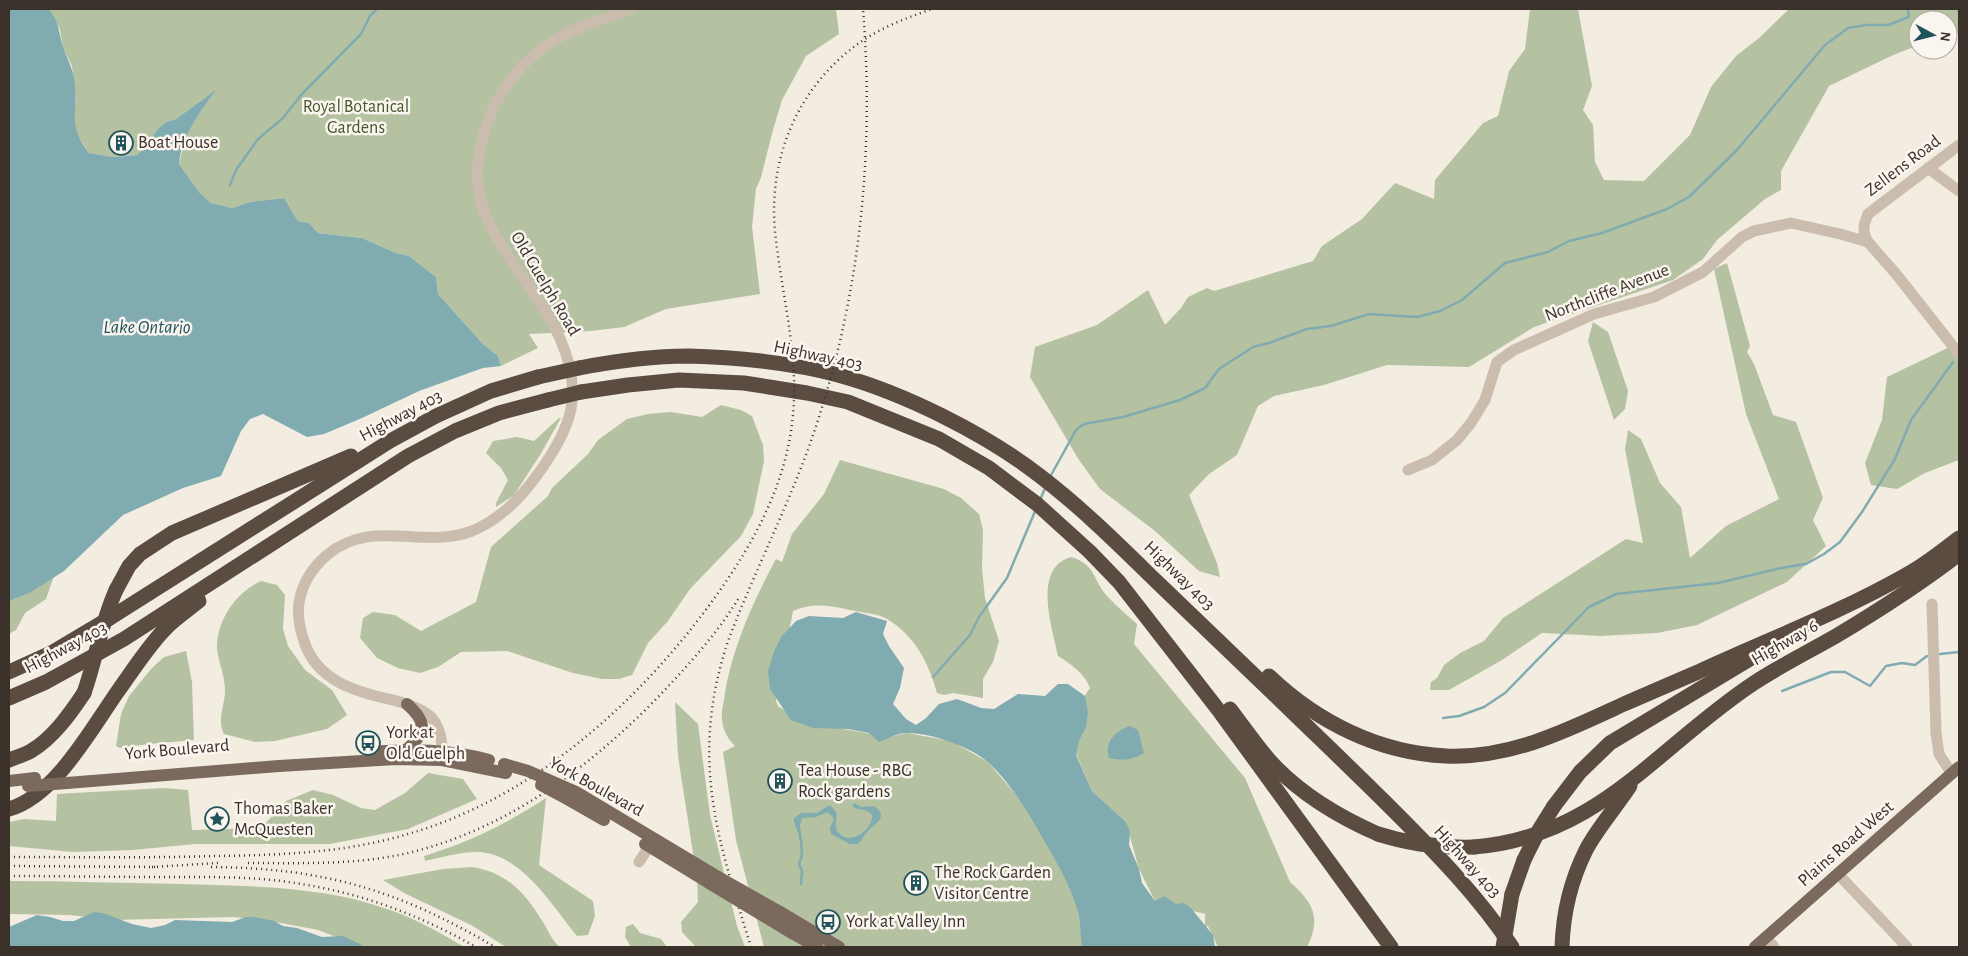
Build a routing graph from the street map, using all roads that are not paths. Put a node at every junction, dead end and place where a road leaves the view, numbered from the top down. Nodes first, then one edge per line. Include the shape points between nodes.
1 (630, 9) edge
2 (1959, 145) edge
3 (1928, 168) junction
4 (1959, 191) edge
5 (1868, 242) junction
6 (1959, 354) edge
7 (390, 441) junction
8 (1408, 470) dead end
9 (316, 516) junction
10 (1101, 528) junction
11 (1959, 538) edge
12 (1959, 554) edge
13 (1137, 603) junction
14 (1932, 604) dead end
15 (1808, 624) junction
16 (9, 672) edge
17 (9, 698) edge
18 (407, 704) junction
19 (407, 749) junction
20 (442, 756) junction
21 (9, 760) edge
22 (1956, 770) edge
23 (1637, 777) junction
24 (70, 779) junction
25 (9, 781) edge
26 (32, 782) junction
27 (9, 787) edge
28 (9, 809) edge
29 (652, 843) junction
30 (639, 862) dead end
31 (1838, 874) junction
32 (714, 880) junction
33 (1770, 943) edge
34 (817, 947) edge
35 (839, 947) edge
36 (1391, 947) edge
37 (1504, 947) edge
38 (1512, 947) edge
39 (1562, 947) edge
40 (1755, 947) edge
41 (1907, 947) edge

1 - 18 street, Old Guelph Road via 558,37 521,66 498,99 481,140 478,188 482,209 490,227 551,321 569,362 573,386 570,411 559,441 522,496 501,516 470,532 441,536 369,536 350,540 317,563 299,602 299,624 307,652 322,672 344,686
2 - 3 street, Zellens Road
3 - 4 street
3 - 5 street, Zellens Road via 1868,214 1863,233
5 - 6 street
5 - 8 street, Northcliffe Avenue via 1791,223 1754,231 1742,237 1703,272 1654,297 1594,314 1514,350 1497,362 1486,400 1457,440 1432,460
7 - 10 highway, Highway 403, bridge via 491,391 538,377 626,360 689,356 745,360 838,375 924,408 994,444 1040,476
7 - 16 highway, Highway 403 via 110,618 53,652
7 - 21 highway, bridge via 172,533 140,554 106,611 84,694 45,741 30,752
9 - 13 highway, Highway 403, bridge via 408,456 455,431 499,414 581,392 628,385 679,380 744,383 848,402 939,439 989,468 1037,504 1090,552
9 - 17 highway, Highway 403 via 124,639 46,682
9 - 28 highway via 202,598 165,629 87,738 50,783 25,802
10 - 15 highway via 1175,589 1303,704 1363,739 1426,754 1468,756 1511,750 1532,743 1579,726
10 - 38 highway, Highway 403 via 1416,833 1481,904
11 - 15 highway, Highway 6 via 1906,575
12 - 23 highway, Highway 6 via 1926,580 1753,684
13 - 23 highway, bridge via 1166,630 1270,761 1311,798 1378,834 1400,841 1438,846 1500,845 1572,820
13 - 36 highway, Highway 403
14 - 22 street via 1936,733 1940,754
15 - 37 highway, bridge via 1610,743 1580,772 1554,806 1524,860 1512,894
18 - 19 main road via 417,713 423,728 420,738
18 - 20 street, Old Guelph Road via 432,718 441,735
19 - 20 main road, York Boulevard
19 - 24 main road, York Boulevard
20 - 24 main road, York Boulevard
20 - 29 main road, York Boulevard, bridge via 505,768 573,796
22 - 31 main road, Plains Road West
23 - 39 highway via 1587,849 1572,887
24 - 26 main road, York Boulevard, bridge
25 - 26 main road, York Boulevard
26 - 27 main road, York Boulevard
29 - 30 street
29 - 32 main road, York Boulevard
31 - 33 main road, Plains Road West
31 - 41 street
32 - 34 main road, York Boulevard, bridge
32 - 35 main road, York Boulevard, bridge via 780,912
33 - 40 main road, Plains Road West

